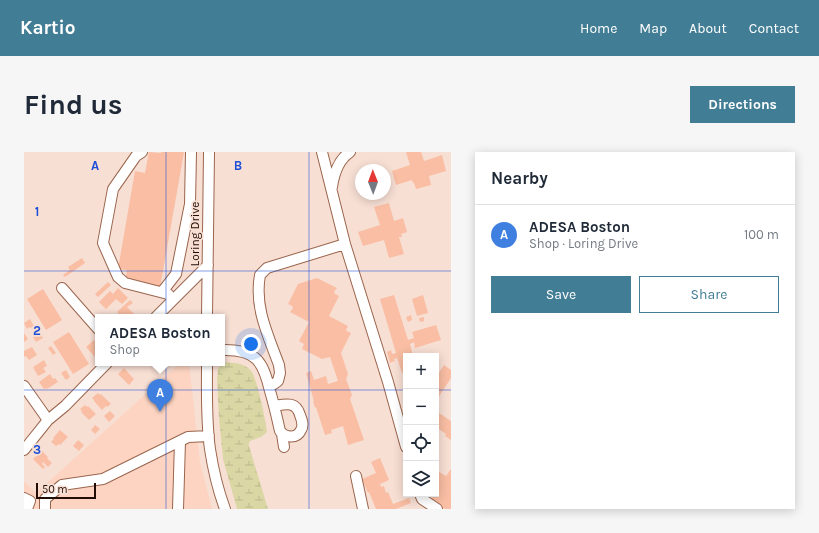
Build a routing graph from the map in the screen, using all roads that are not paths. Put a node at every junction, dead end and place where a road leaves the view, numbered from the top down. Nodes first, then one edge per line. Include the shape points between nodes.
1 (142, 152) edge
2 (191, 152) edge
3 (209, 152) edge
4 (322, 152) edge
5 (350, 152) edge
6 (332, 195) junction
7 (345, 244) junction
8 (208, 265) junction
9 (62, 288) dead end
10 (162, 292) junction
11 (173, 300) junction
12 (159, 314) edge
13 (207, 314) edge
14 (95, 326) edge
15 (225, 349) edge
16 (104, 366) edge
17 (207, 366) edge
18 (269, 385) junction
19 (24, 386) edge
20 (274, 406) junction
21 (48, 420) junction
22 (209, 436) junction
23 (280, 436) junction
24 (403, 436) edge
25 (180, 441) junction
26 (284, 447) dead end
27 (24, 450) edge
28 (356, 476) dead end
29 (421, 497) edge
30 (24, 498) edge
31 (27, 509) edge
32 (45, 509) edge
33 (178, 509) edge
34 (225, 509) edge
35 (363, 509) edge
36 (437, 509) edge

1 - 10 street via 136,156 114,189 103,243 118,277 125,283
2 - 10 street via 190,204 176,274
3 - 8 street, Loring Drive
4 - 6 street
5 - 6 street via 337,168 332,182
6 - 7 street
7 - 18 street via 267,268 260,275 260,313 280,373 276,383
7 - 24 street
8 - 11 street
8 - 13 street, Loring Drive
9 - 14 street
10 - 11 street
11 - 12 street
15 - 18 street via 238,346 250,354 261,364
16 - 21 street
17 - 22 street
18 - 20 street
19 - 21 street
20 - 23 street
20 - 23 street via 297,406 303,425 300,438
21 - 27 street
22 - 25 street via 188,437
22 - 34 street via 214,470
23 - 26 street
25 - 32 street via 103,479 62,485 45,499
25 - 33 street
28 - 35 street
29 - 36 street
30 - 31 street via 30,501

